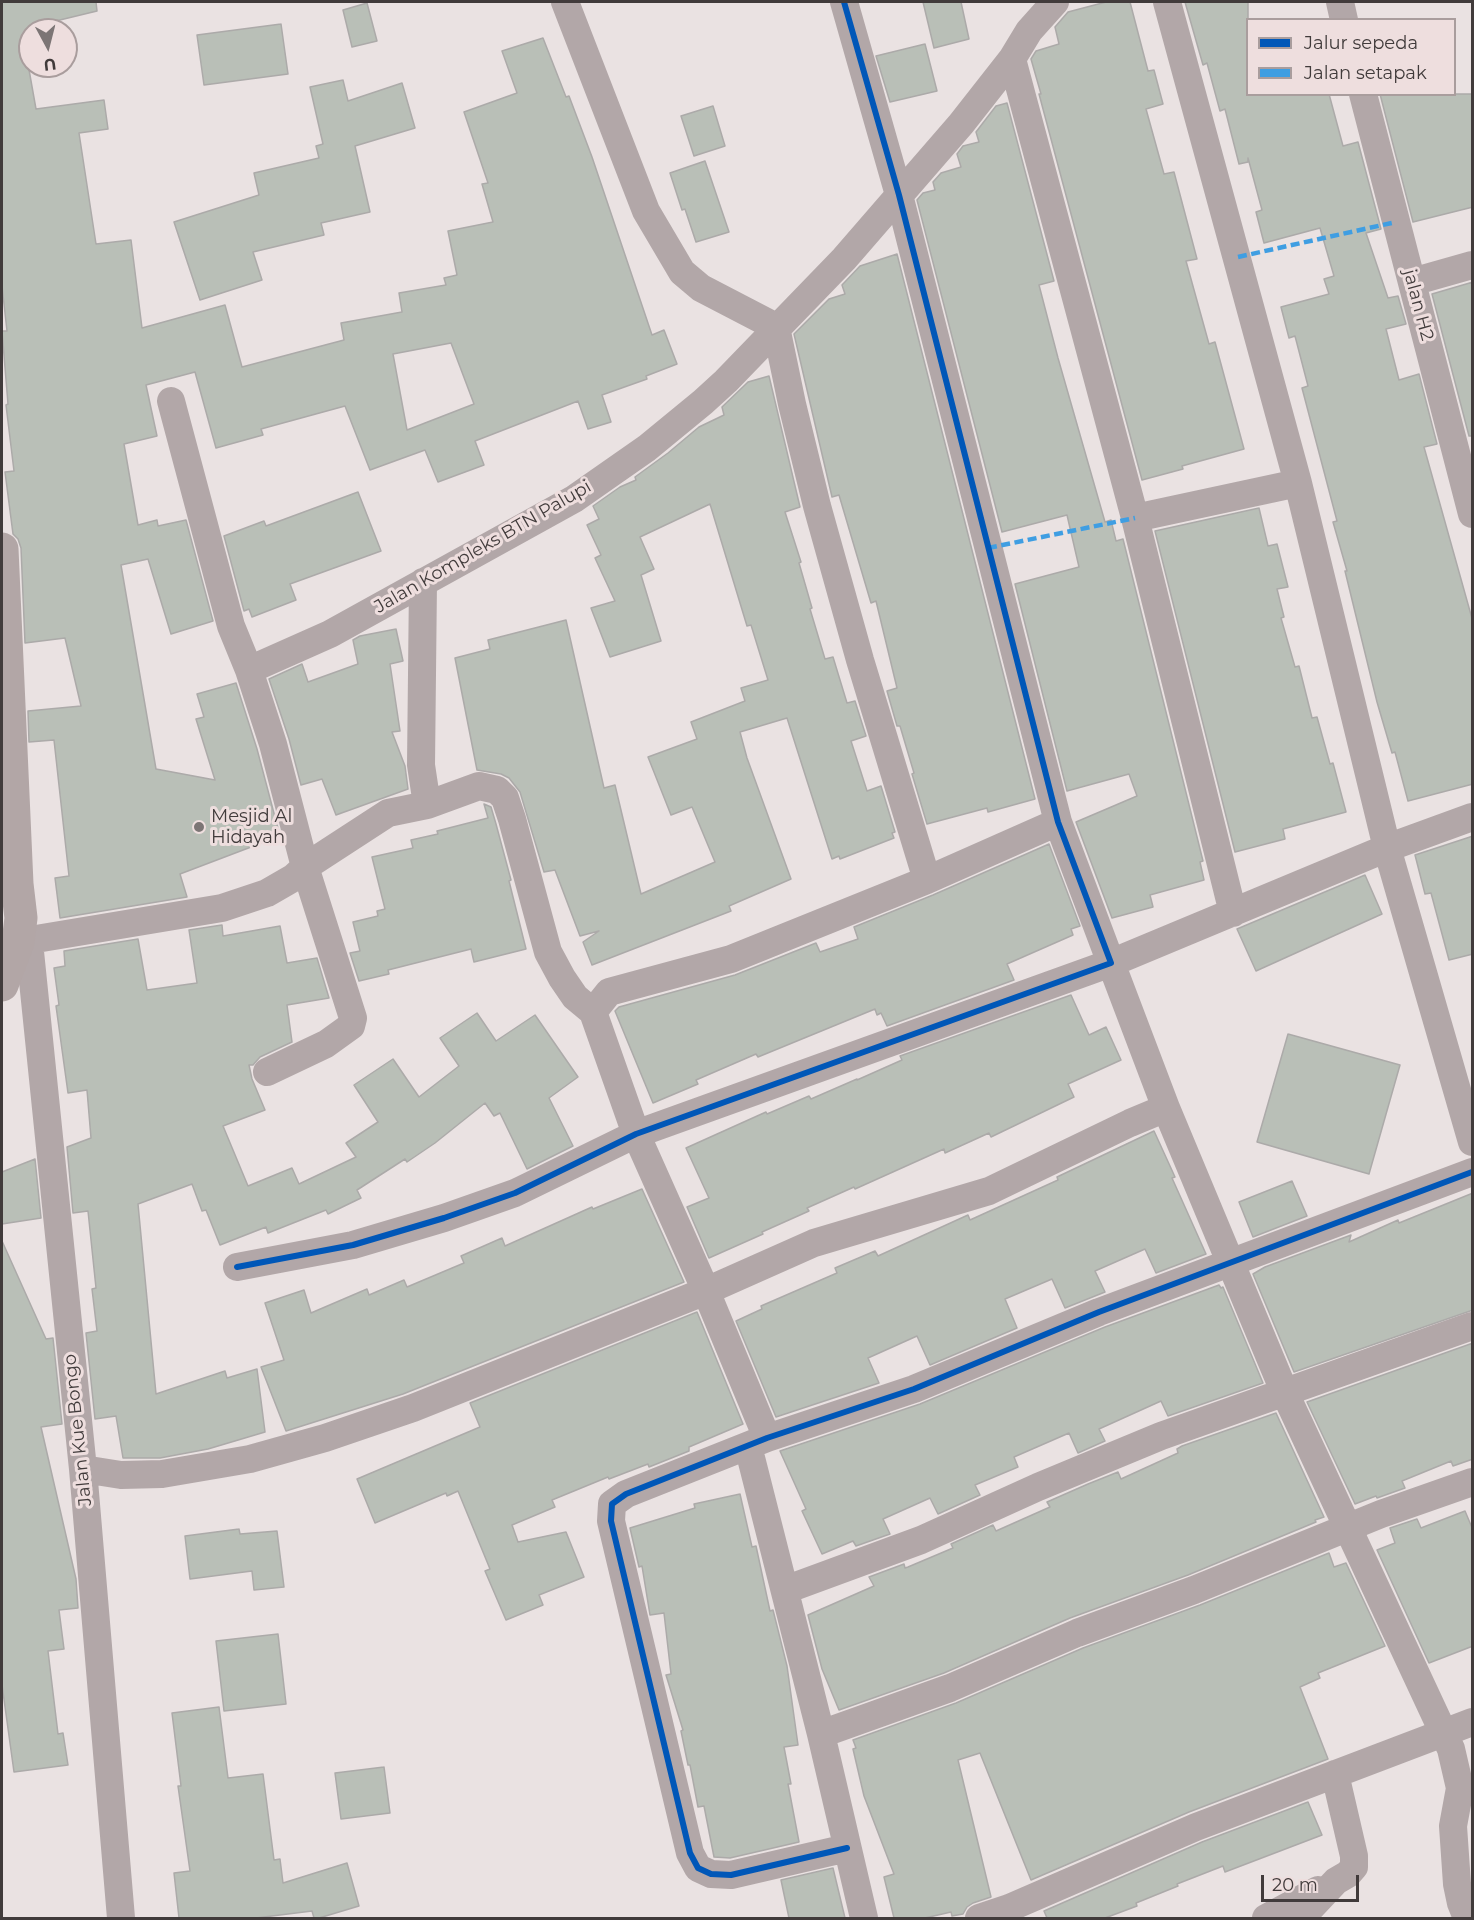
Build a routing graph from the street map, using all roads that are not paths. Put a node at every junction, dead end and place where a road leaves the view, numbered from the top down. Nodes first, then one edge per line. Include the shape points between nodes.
1 (565, 2) edge
2 (844, 2) edge
3 (1054, 2) edge
4 (1167, 2) edge
5 (1340, 2) edge
6 (1344, 18) edge
7 (1012, 59) junction
8 (1364, 96) edge
9 (899, 195) junction
10 (1473, 265) edge
11 (1412, 282) junction
12 (776, 327) junction
13 (171, 401) dead end
14 (1298, 483) junction
15 (1473, 514) edge
16 (1134, 518) junction
17 (2, 549) edge
18 (423, 582) junction
19 (249, 670) junction
20 (427, 805) junction
21 (1473, 817) edge
22 (1058, 822) junction
23 (1387, 848) junction
24 (305, 867) junction
25 (927, 880) junction
26 (1233, 913) junction
27 (23, 942) junction
28 (1111, 963) junction
29 (2, 985) edge
30 (593, 1012) junction
31 (267, 1072) dead end
32 (1166, 1108) junction
33 (636, 1134) junction
34 (1473, 1142) edge
35 (1473, 1172) edge
36 (1230, 1264) junction
37 (237, 1267) dead end
38 (706, 1291) junction
39 (1473, 1326) edge
40 (1284, 1391) junction
41 (758, 1442) junction
42 (83, 1469) junction
43 (1473, 1482) edge
44 (1347, 1528) junction
45 (785, 1590) junction
46 (1473, 1722) edge
47 (821, 1734) junction
48 (1455, 1745) edge
49 (1335, 1774) junction
50 (1466, 1797) edge
51 (847, 1848) junction
52 (1336, 1881) junction
53 (1010, 1913) edge
54 (121, 1918) edge
55 (864, 1918) edge
56 (980, 1918) edge
57 (1266, 1918) edge
58 (1301, 1918) edge
59 (1467, 1918) edge

1 - 12 street via 646,211 682,272 701,288
2 - 9 street
3 - 7 street, Jalan Kompleks BTN Palupi
4 - 14 street
5 - 6 street
7 - 9 street, Jalan Kompleks BTN Palupi
7 - 16 street
8 - 11 street, jalan H2
9 - 12 street, Jalan Kompleks BTN Palupi via 844,259
9 - 22 street
10 - 11 street
11 - 15 street, jalan H2
12 - 18 street, Jalan Kompleks BTN Palupi via 726,381 647,448 574,499
12 - 25 street via 817,506
13 - 19 street via 231,626
14 - 16 street
14 - 23 street
16 - 26 street
17 - 27 main road
18 - 19 street, Jalan Kompleks BTN Palupi via 330,634
18 - 20 street via 421,765
19 - 24 street
20 - 24 street via 388,813
20 - 30 street via 479,786 496,790 505,798 548,952 575,997
21 - 23 street
22 - 25 street
22 - 28 street
23 - 26 street
23 - 34 street
24 - 27 street via 267,893 222,908
24 - 31 street via 353,1018 351,1026 326,1044
25 - 30 street via 730,959 609,992
26 - 28 street
27 - 29 main road
27 - 42 street, Jalan Kue Bongo
28 - 32 street
28 - 33 street
30 - 33 street
32 - 36 street
32 - 38 street via 989,1191 814,1243
33 - 37 street via 515,1193 444,1218 353,1245
33 - 38 street
35 - 36 street
36 - 40 street
36 - 41 street via 1099,1312 914,1389
38 - 41 street
38 - 42 street via 413,1408 261,1456 162,1474 121,1475
39 - 40 street
40 - 44 street
40 - 45 street via 1161,1436 921,1540
41 - 45 street
41 - 51 street via 626,1494 612,1504 611,1521 690,1853 698,1868 711,1874 731,1875
42 - 54 street, Jalan Kue Bongo
43 - 44 street
44 - 47 street via 1077,1633 950,1688
44 - 48 street
45 - 47 street
46 - 48 street
47 - 51 street
48 - 49 street
48 - 50 street
49 - 52 street via 1354,1856 1354,1867
49 - 53 street via 1196,1827
50 - 59 street via 1452,1826 1457,1884
51 - 55 street
52 - 57 street
52 - 58 street
53 - 56 street

